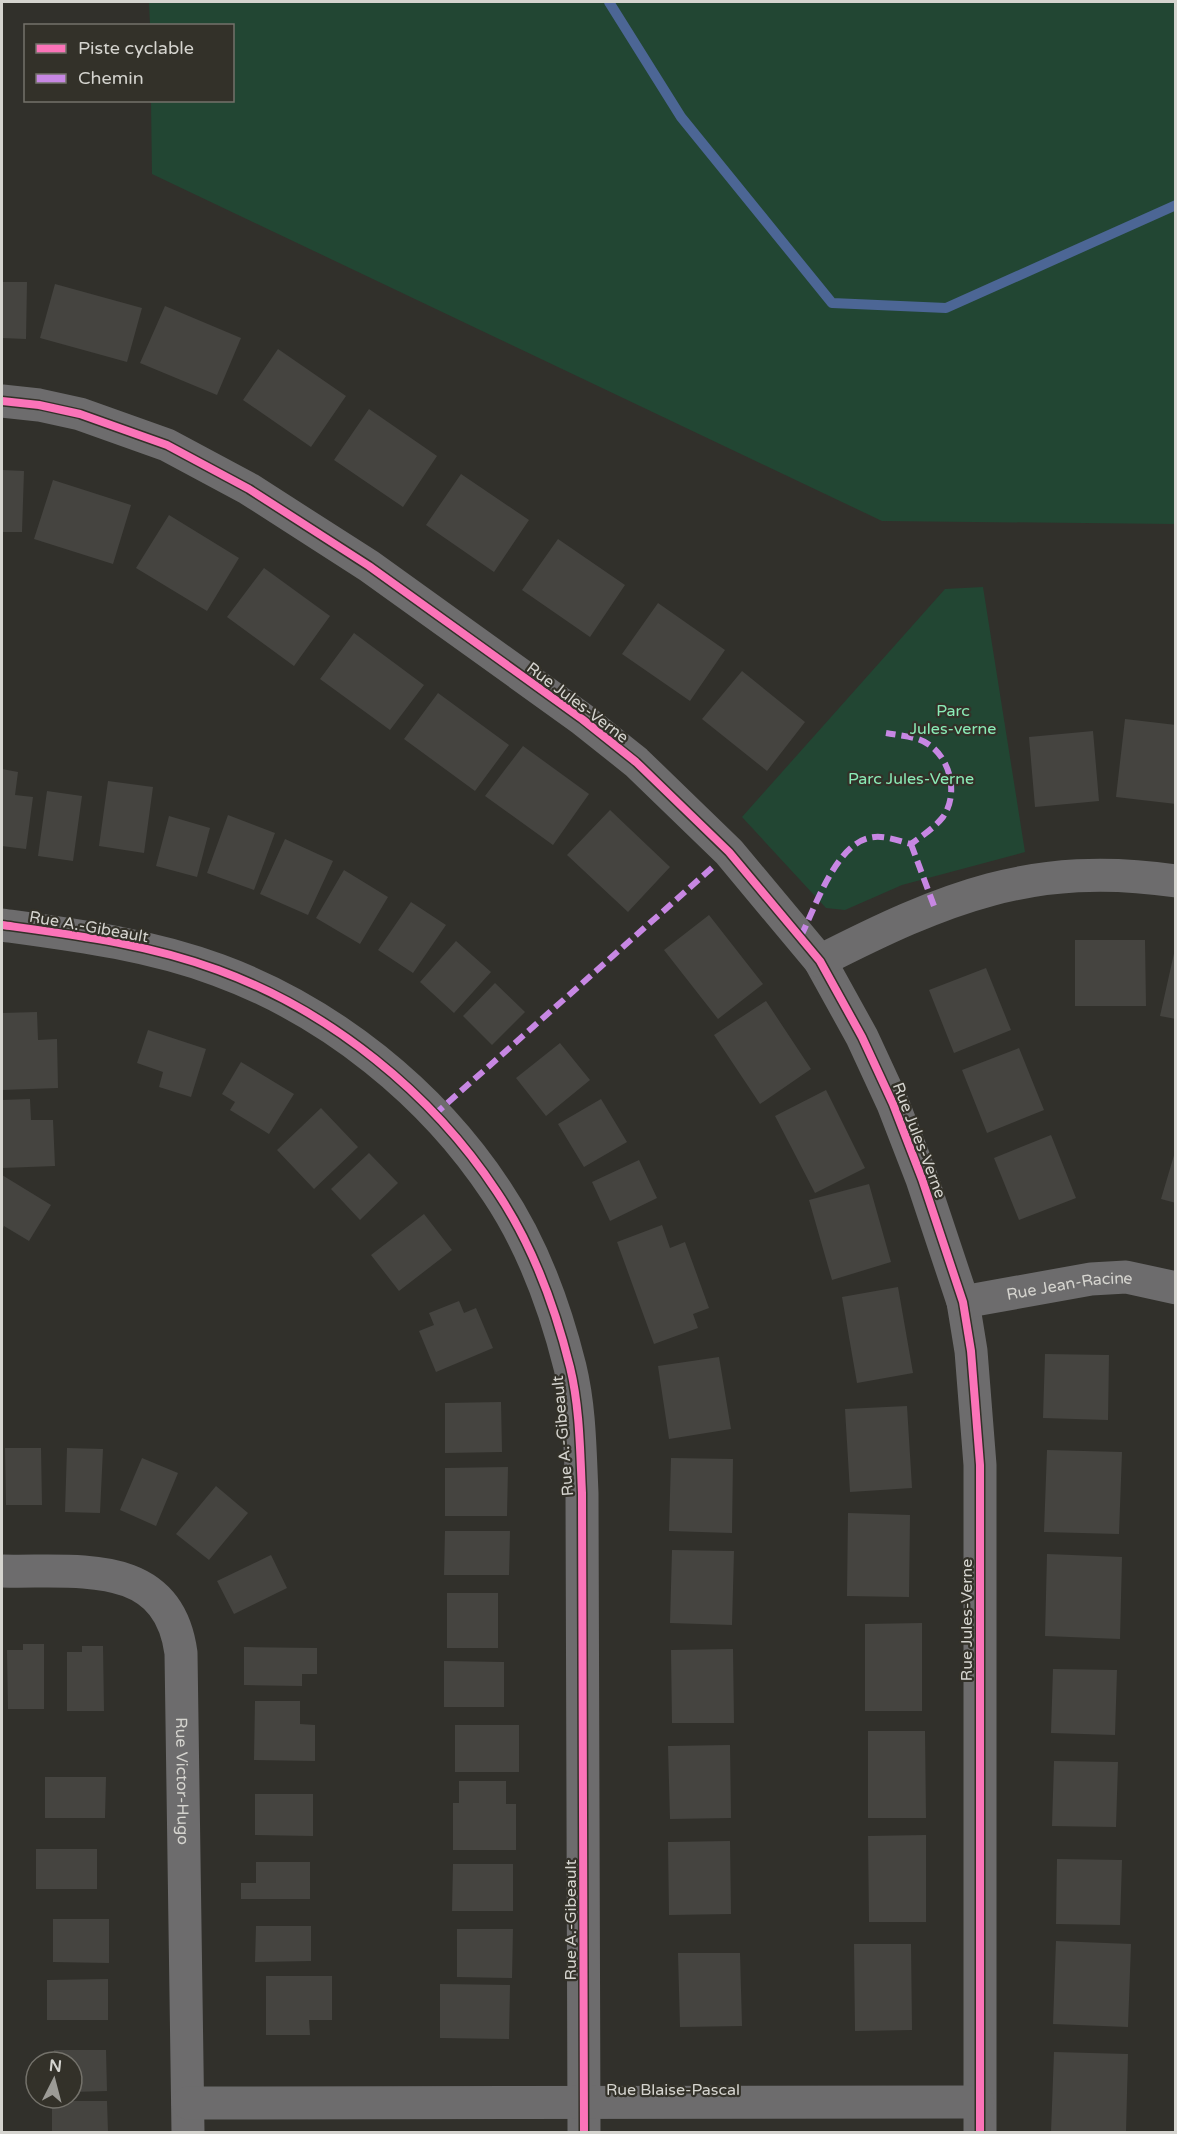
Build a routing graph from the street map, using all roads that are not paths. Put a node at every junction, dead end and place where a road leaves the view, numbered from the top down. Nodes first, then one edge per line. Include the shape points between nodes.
1 (2, 401) edge
2 (1176, 881) edge
3 (2, 925) edge
4 (820, 961) junction
5 (1176, 1288) edge
6 (963, 1302) junction
7 (2, 1571) edge
8 (584, 2117) edge
9 (979, 2117) edge
10 (188, 2118) edge

1 - 4 street, Rue Jules-Verne via 80,414 167,446 249,489 369,566 636,762 729,852
2 - 4 street via 1109,875 1026,880 984,889 892,924
3 - 8 street, Rue A.-Gibeault via 120,943 182,958 266,990 316,1019 372,1057 421,1100 465,1148 498,1193 527,1246 551,1305 570,1369 579,1425
4 - 6 street, Rue Jules-Verne via 893,1104
5 - 6 street, Rue Jean-Racine via 1126,1277 1091,1279
6 - 9 street, Rue Jules-Verne via 980,1465
7 - 10 street, Rue Victor-Hugo via 97,1573 120,1578 143,1586 160,1600 176,1625 181,1653
8 - 9 street, Rue Blaise-Pascal
8 - 10 street, Rue Blaise-Pascal

